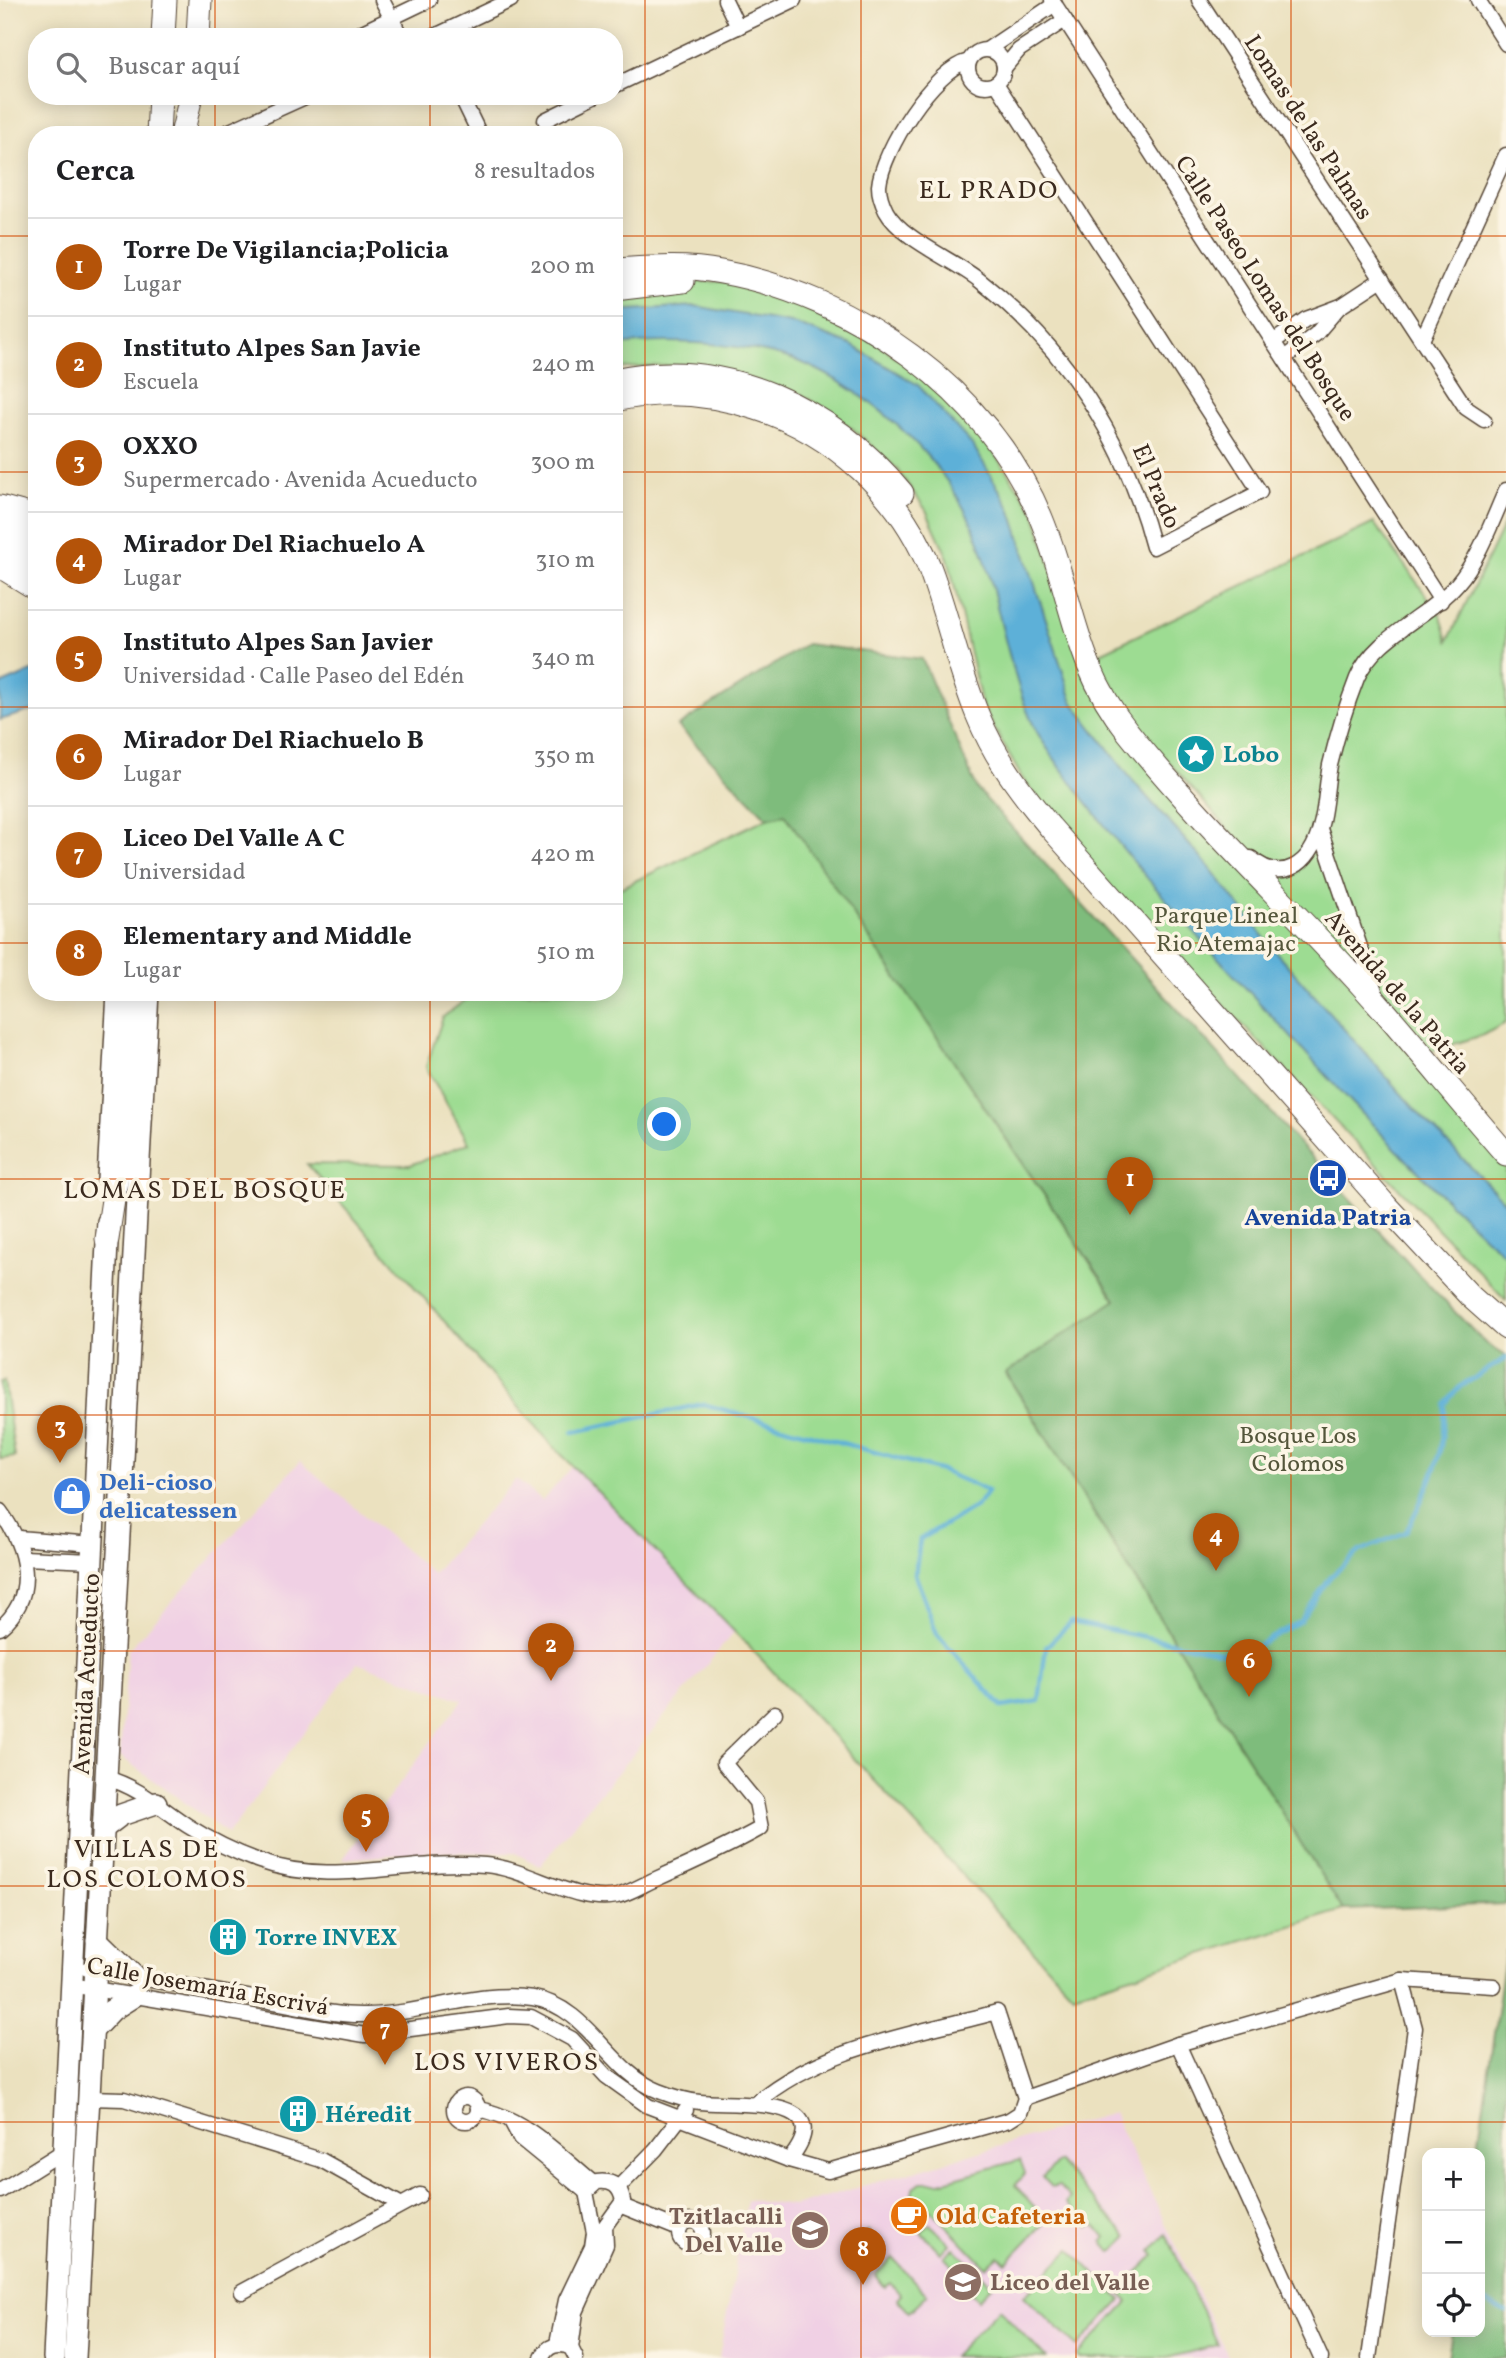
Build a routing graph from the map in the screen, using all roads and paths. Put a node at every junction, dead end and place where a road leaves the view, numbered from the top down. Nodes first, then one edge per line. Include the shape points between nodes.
1 (165, 0) edge
2 (200, 0) edge
3 (382, 0) edge
4 (429, 0) edge
5 (511, 0) edge
6 (725, 0) edge
7 (794, 0) edge
8 (1199, 0) edge
9 (1478, 0) edge
10 (1054, 2) edge
11 (391, 18) junction
12 (1065, 20) junction
13 (738, 27) junction
14 (163, 28) edge
15 (198, 28) edge
16 (370, 28) edge
17 (396, 28) edge
18 (452, 28) edge
19 (1506, 44) edge
20 (988, 50) junction
21 (969, 61) junction
22 (1004, 68) junction
23 (623, 82) edge
24 (996, 83) junction
25 (160, 105) edge
26 (190, 105) edge
27 (191, 105) edge
28 (287, 105) edge
29 (465, 105) edge
30 (576, 105) edge
31 (545, 120) dead end
32 (158, 126) edge
33 (184, 126) edge
34 (193, 126) edge
35 (241, 126) edge
36 (476, 126) edge
37 (1506, 155) edge
38 (623, 270) edge
39 (1382, 279) junction
40 (756, 280) junction
41 (623, 288) edge
42 (1340, 306) junction
43 (1422, 340) junction
44 (1273, 342) junction
45 (1284, 358) junction
46 (623, 379) edge
47 (623, 399) edge
48 (1484, 420) dead end
49 (1506, 490) edge
50 (0, 507) edge
51 (28, 519) edge
52 (28, 524) edge
53 (0, 526) edge
54 (17, 560) edge
55 (28, 576) edge
56 (28, 576) edge
57 (1441, 601) junction
58 (960, 662) junction
59 (1186, 800) junction
60 (1320, 829) junction
61 (118, 1001) edge
62 (129, 1001) edge
63 (148, 1001) edge
64 (1381, 1006) junction
65 (1506, 1154) edge
66 (107, 1239) junction
67 (1506, 1328) edge
68 (0, 1511) edge
69 (18, 1538) junction
70 (92, 1553) junction
71 (24, 1558) junction
72 (0, 1628) edge
73 (775, 1713) dead end
74 (106, 1778) junction
75 (156, 1803) junction
76 (104, 1828) junction
77 (97, 1940) junction
78 (71, 1976) junction
79 (96, 1980) junction
80 (1402, 1980) junction
81 (1494, 1986) dead end
82 (134, 1987) junction
83 (463, 2002) junction
84 (300, 2006) junction
85 (468, 2021) junction
86 (298, 2026) junction
87 (93, 2030) junction
88 (1178, 2044) junction
89 (89, 2098) junction
90 (1025, 2098) junction
91 (687, 2099) junction
92 (756, 2103) junction
93 (478, 2109) dead end
94 (678, 2116) junction
95 (63, 2125) junction
96 (88, 2128) junction
97 (62, 2152) junction
98 (789, 2160) junction
99 (615, 2185) junction
100 (590, 2188) junction
101 (0, 2191) edge
102 (419, 2195) dead end
103 (400, 2204) junction
104 (622, 2206) junction
105 (679, 2229) dead end
106 (242, 2292) dead end
107 (568, 2350) edge
108 (54, 2358) edge
109 (75, 2358) edge
110 (542, 2358) edge
111 (1321, 2358) edge
112 (1369, 2358) edge

1 - 14 main road
2 - 15 main road
3 - 11 street
4 - 11 street
5 - 18 street
6 - 13 street
7 - 13 street
8 - 39 street, Lomas de las Palmas
9 - 19 street
10 - 12 street, Calle Paseo Lomas del Bosque
10 - 20 street
11 - 16 street
11 - 17 street
12 - 22 street via 1019,50
12 - 44 street, Calle Paseo Lomas del Bosque
13 - 23 street
20 - 21 street via 977,52
20 - 22 street via 999,55
21 - 24 street via 974,82 984,86
21 - 24 street, El Prado via 949,72 915,109 891,152 879,184 880,197 891,219 907,233 978,278 1006,302 1079,385 1106,424 1143,508 1153,547 1260,492
22 - 24 street
25 - 32 main road
26 - 33 main road
27 - 34 main road
28 - 35 street
29 - 36 street
30 - 31 street
37 - 43 street
38 - 40 main road, Avenida de la Patria via 672,267
39 - 42 street
39 - 43 street, Lomas de las Palmas
40 - 41 main road, Avenida de la Patria
40 - 59 main road, Avenida de la Patria via 825,304 882,336 943,384 990,434 1021,476 1041,518 1085,662 1104,699
42 - 44 street via 1306,319
42 - 45 street via 1316,334
43 - 48 street, Lomas de las Palmas via 1466,408
44 - 45 street, Calle Paseo Lomas del Bosque
45 - 57 street, Calle Paseo Lomas del Bosque
46 - 58 main road via 671,374 763,391 843,433 905,495 940,562 959,635
47 - 58 main road via 663,393 733,401 768,412 832,446 887,496 910,530 929,566
49 - 57 street via 1460,582
50 - 51 main road
52 - 53 main road
54 - 55 main road
54 - 56 main road
57 - 60 street via 1378,649 1358,676 1330,766
58 - 67 main road via 994,751 1049,827 1386,1206 1469,1296
59 - 60 street via 1262,867 1274,871 1299,865
59 - 64 main road, Avenida de la Patria
60 - 64 street
61 - 66 main road, Avenida Acueducto
62 - 66 main road via 121,1148
63 - 74 main road, Avenida Acueducto
64 - 65 main road, Avenida de la Patria
66 - 70 main road, Avenida Acueducto
68 - 69 street
69 - 70 street
69 - 71 street
70 - 71 street
70 - 78 main road, Avenida Acueducto
71 - 72 street via 20,1603
73 - 75 street via 724,1763 756,1802 761,1828 619,1896 587,1898 523,1871 486,1865 330,1874 298,1871 260,1862 216,1843
74 - 75 street via 127,1784
74 - 76 main road, Avenida Acueducto
75 - 76 main road via 121,1815
76 - 77 main road, Avenida Acueducto
77 - 79 main road, Avenida Acueducto
77 - 82 main road
78 - 79 street, Calle Josemaría Escrivá
78 - 95 main road, Avenida Acueducto
79 - 82 street, Calle Josemaría Escrivá
79 - 87 main road, Avenida Acueducto
80 - 81 street
80 - 88 street
80 - 112 street via 1415,2028
82 - 84 street, Calle Josemaría Escrivá
82 - 86 street, Calle Josemaría Escrivá
82 - 87 main road
83 - 84 street, Calle Josemaría Escrivá via 363,2015
83 - 85 street
83 - 91 street, Calle Josemaría Escrivá via 510,1995 537,1998 558,2007 584,2025 633,2077 658,2091
84 - 86 street
85 - 86 street, Calle Josemaría Escrivá via 365,2035
85 - 94 street, Calle Josemaría Escrivá via 509,2016 549,2024 572,2039 621,2089 648,2106
87 - 89 main road, Avenida Acueducto
88 - 90 street
88 - 111 street
89 - 96 main road, Avenida Acueducto
89 - 103 street via 124,2099 321,2160
90 - 92 street via 997,2012 847,2053 776,2086
90 - 98 street via 1020,2113 1009,2120 828,2171
91 - 92 street, Calle Josemaría Escrivá
91 - 94 street
92 - 98 street, Calle Josemaría Escrivá via 788,2110 801,2120 804,2133
93 - 100 street via 497,2112 510,2121 520,2138
94 - 98 street, Calle Josemaría Escrivá
94 - 99 street
95 - 96 main road
95 - 97 main road, Avenida Acueducto
96 - 109 main road, Avenida Acueducto
97 - 101 street
97 - 108 main road, Avenida Acueducto
99 - 100 street
99 - 104 street
100 - 107 street via 594,2232 566,2300
102 - 103 street
103 - 106 street
104 - 105 street
104 - 107 street via 605,2226 606,2245 576,2312
107 - 110 street via 549,2347

